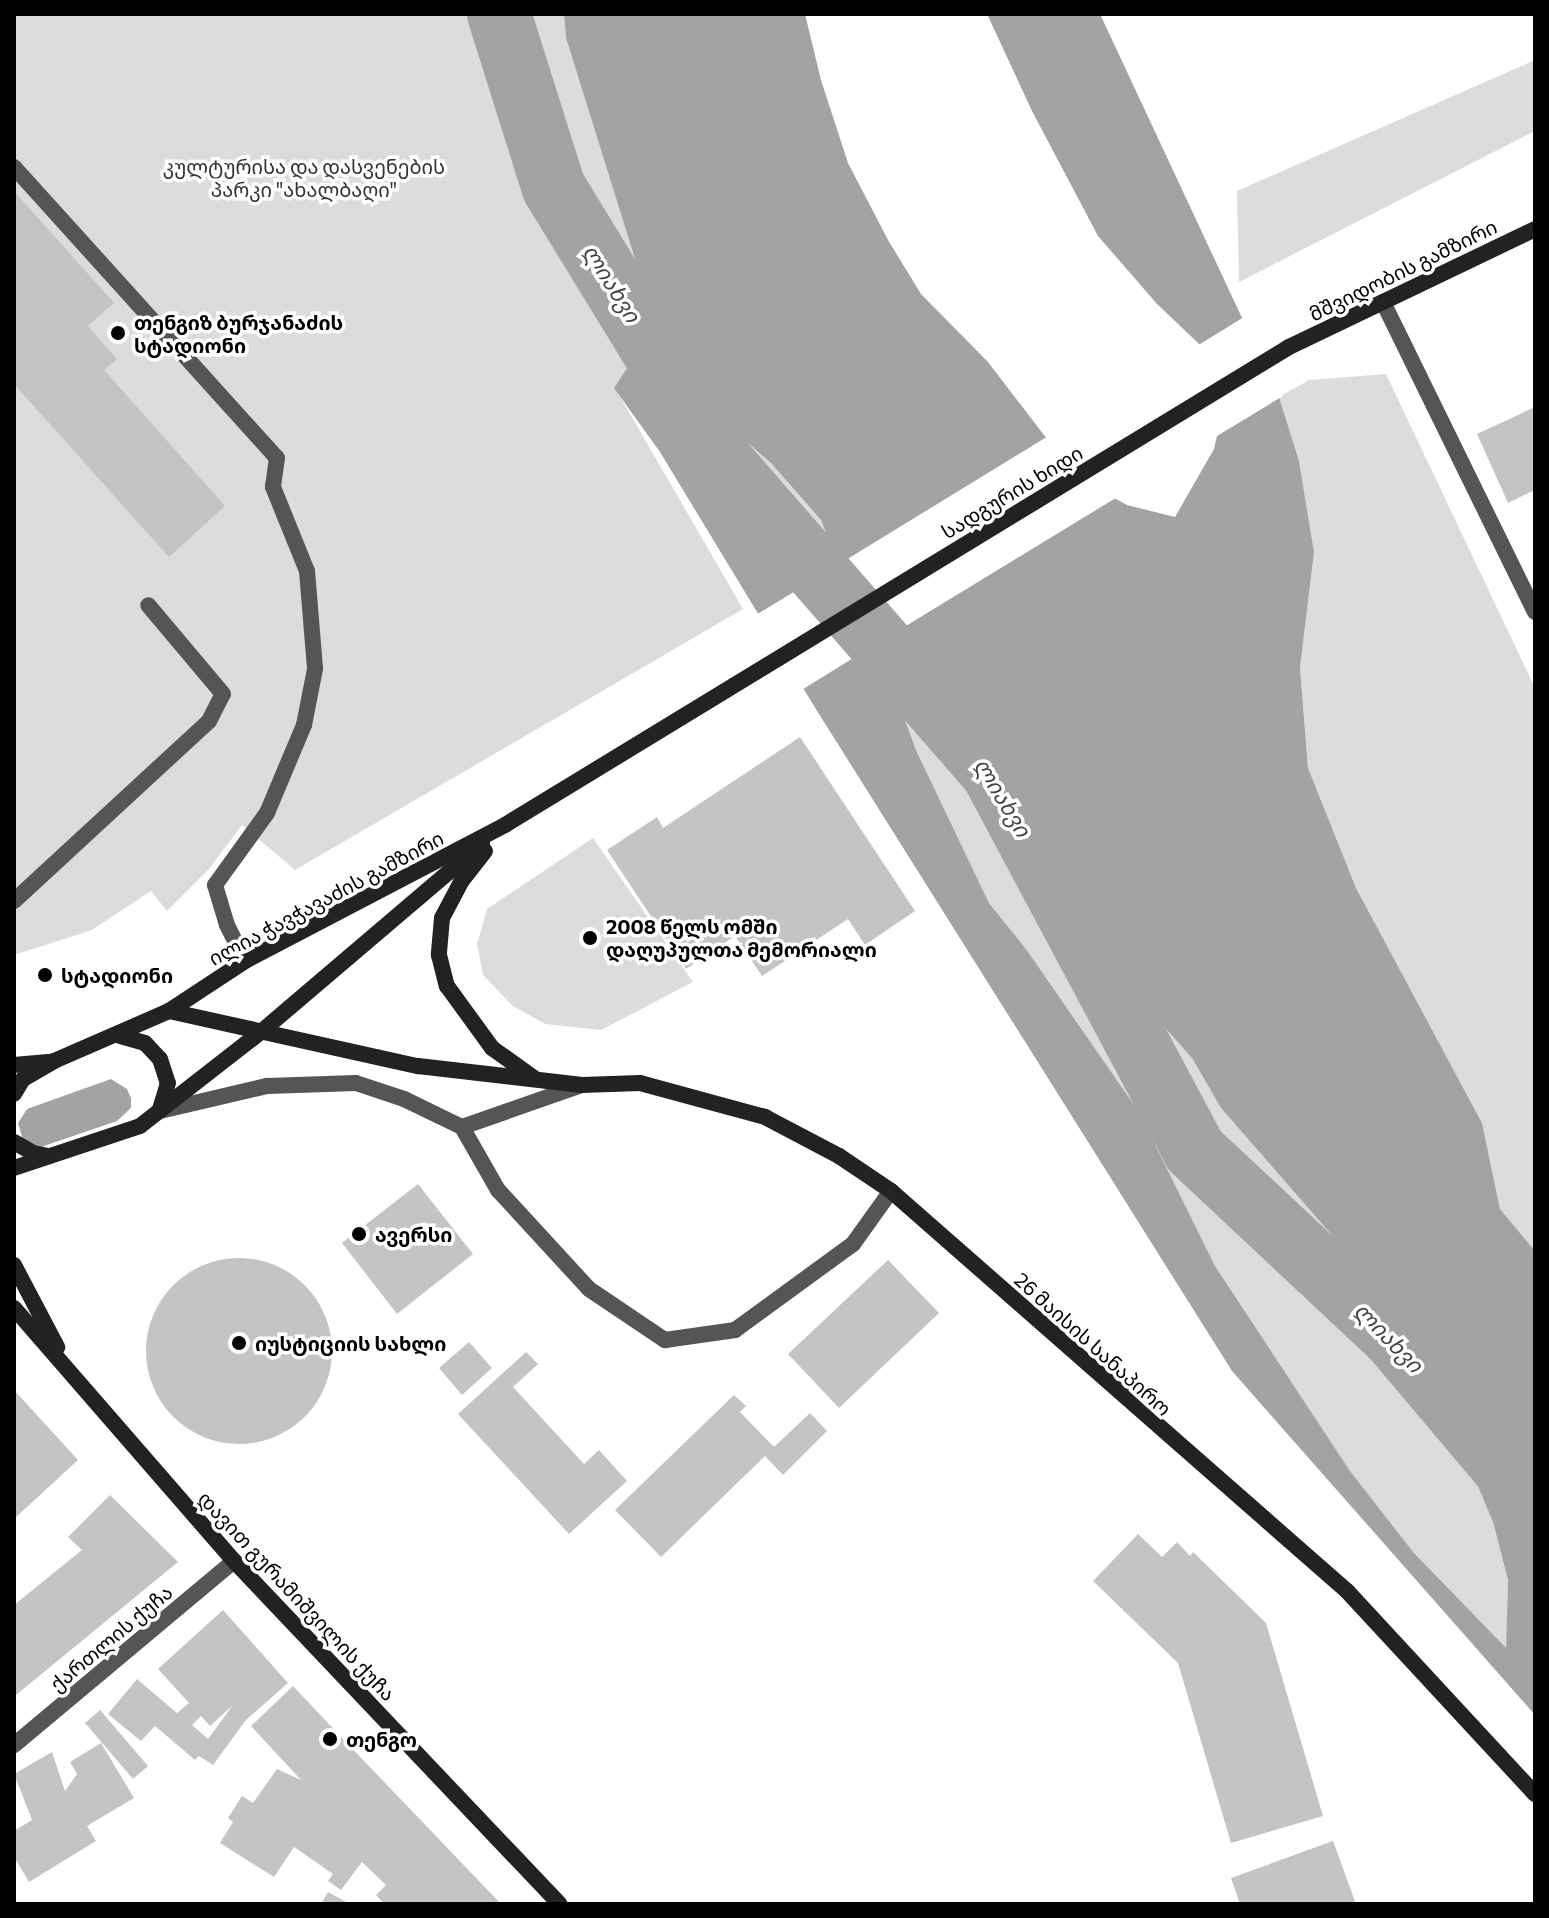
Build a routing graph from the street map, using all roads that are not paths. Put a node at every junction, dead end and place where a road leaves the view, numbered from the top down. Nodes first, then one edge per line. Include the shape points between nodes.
1 (14, 167) edge
2 (1535, 229) edge
3 (1383, 302) junction
4 (1289, 347) joint
5 (148, 605) dead end
6 (1535, 612) edge
7 (756, 672) joint
8 (505, 825) junction
9 (14, 901) edge
10 (245, 961) junction
11 (169, 1011) junction
12 (262, 1031) junction
13 (117, 1035) junction
14 (54, 1061) junction
15 (14, 1065) edge
16 (538, 1080) junction
17 (582, 1085) junction
18 (14, 1094) edge
19 (160, 1111) junction
20 (462, 1127) junction
21 (14, 1142) edge
22 (55, 1157) junction
23 (14, 1168) edge
24 (891, 1191) junction
25 (14, 1265) edge
26 (14, 1308) edge
27 (71, 1374) junction
28 (234, 1561) junction
29 (14, 1745) edge
30 (1535, 1794) edge
31 (560, 1904) edge

1 - 10 street via 277,458 273,487 307,571 315,669 304,725 267,813 215,885
2 - 3 main road, მშვიდობის გამზირი
3 - 4 main road, მშვიდობის გამზირი
3 - 6 street
4 - 7 main road, სადგურის ხიდი
5 - 9 street via 223,694 209,721
7 - 8 main road, ილია ჭავჭავაძის გამზირი
8 - 10 main road, ილია ჭავჭავაძის გამზირი
8 - 12 main road, ილია ჭავჭავაძის გამზირი
8 - 16 main road via 461,882 442,918 439,955 447,986 492,1048
10 - 11 main road, ილია ჭავჭავაძის გამზირი
11 - 12 main road
11 - 13 main road, ილია ჭავჭავაძის გამზირი
12 - 16 main road via 418,1066
12 - 19 main road, ილია ჭავჭავაძის გამზირი
13 - 14 main road, ილია ჭავჭავაძის გამზირი
13 - 19 main road via 145,1043 160,1059 168,1083
14 - 15 main road
14 - 18 main road, ილია ჭავჭავაძის გამზირი via 23,1079
16 - 17 main road, 26 მაისის სანაპირო
17 - 20 street
17 - 24 main road, 26 მაისის სანაპირო via 640,1083 765,1117
19 - 20 street via 267,1086 356,1083
19 - 22 main road, ილია ჭავჭავაძის გამზირი via 140,1126
20 - 24 street via 498,1190 589,1289 665,1340 735,1330 853,1244
21 - 22 main road
22 - 23 main road, ილია ჭავჭავაძის გამზირი
24 - 30 main road, 26 მაისის სანაპირო via 1347,1591
25 - 27 main road
26 - 27 main road, დავით გურამიშვილის ქუჩა
27 - 28 main road, დავით გურამიშვილის ქუჩა
28 - 29 street, ქართლის ქუჩა
28 - 31 main road, დავით გურამიშვილის ქუჩა

